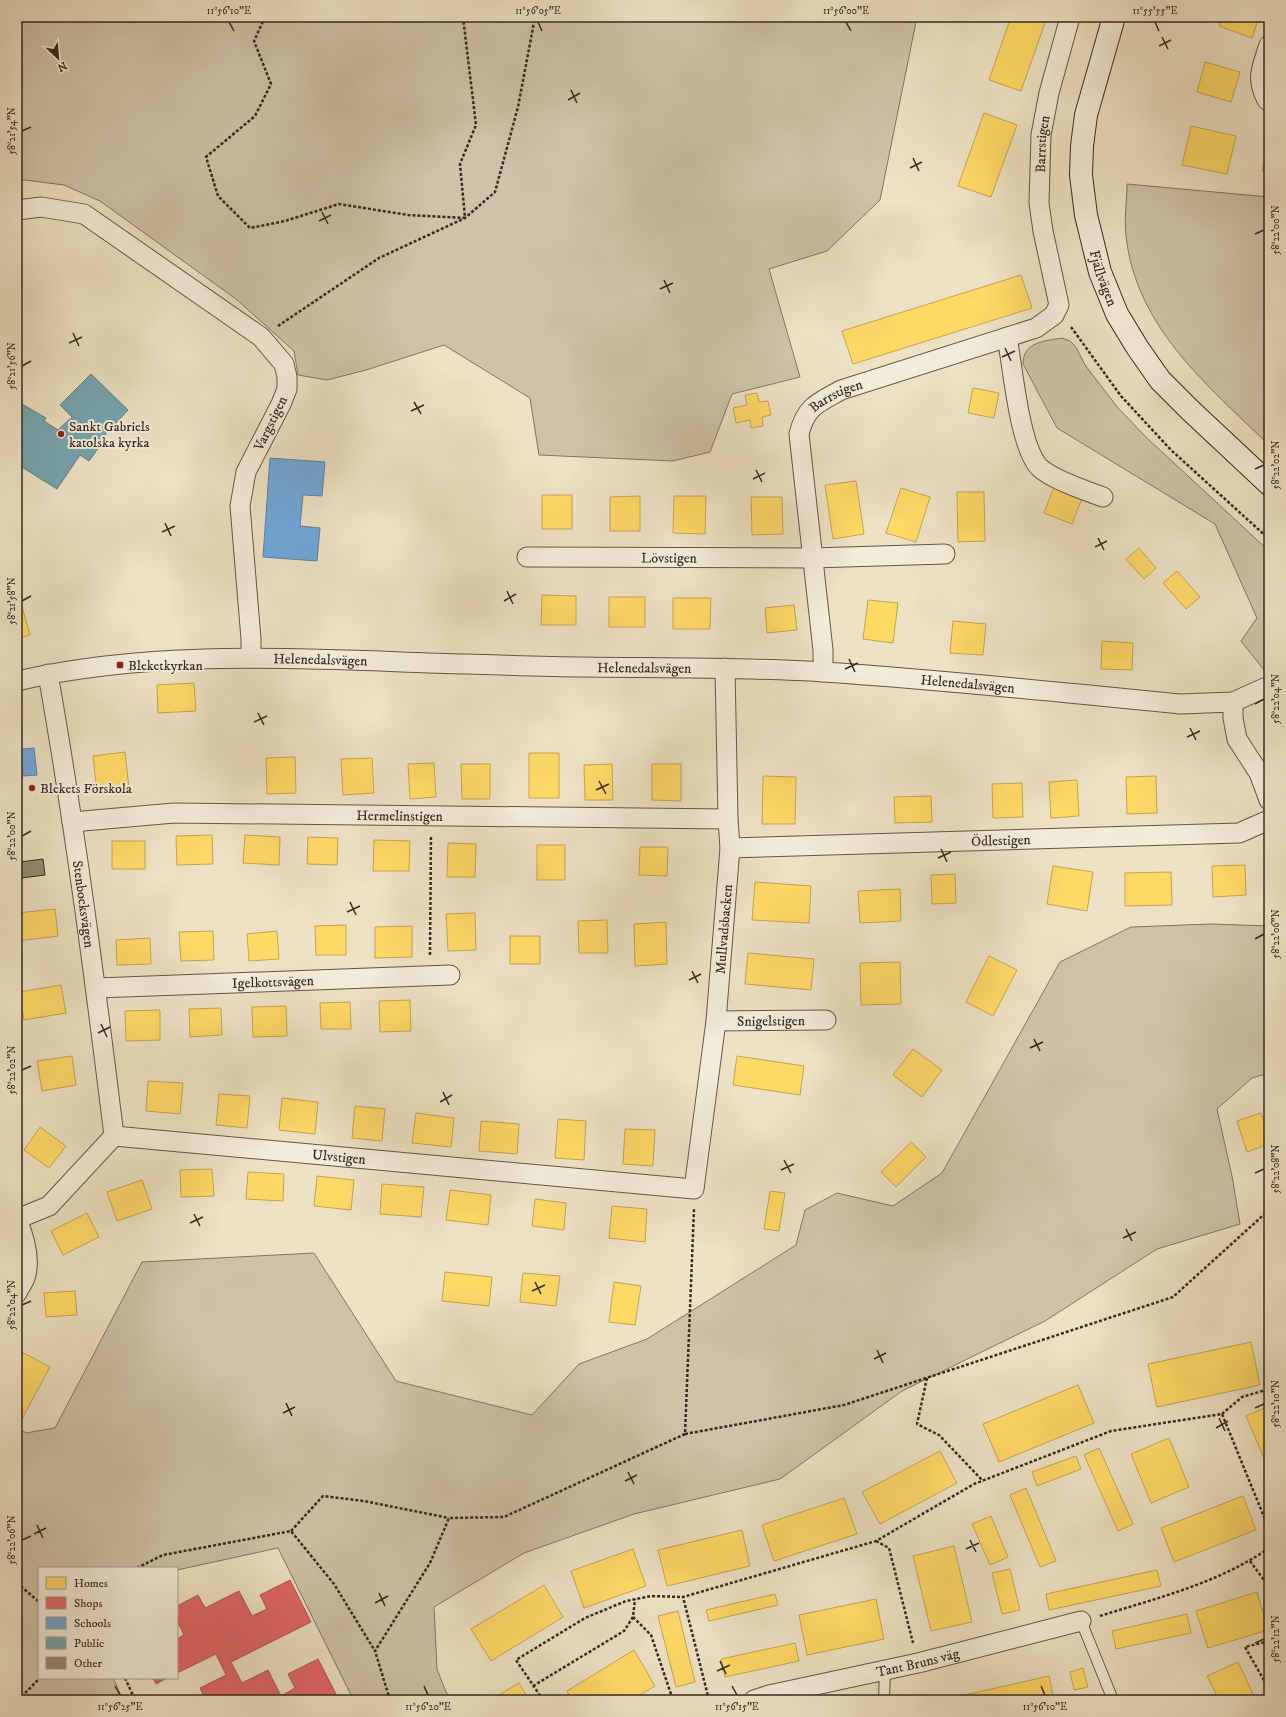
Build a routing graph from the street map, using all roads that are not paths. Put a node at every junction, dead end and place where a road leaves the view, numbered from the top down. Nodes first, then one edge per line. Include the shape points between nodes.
1 (1070, 17) edge
2 (1114, 17) edge
3 (1269, 45) edge
4 (1269, 100) edge
5 (17, 210) edge
6 (1007, 337) junction
7 (1269, 484) edge
8 (1103, 497) dead end
9 (944, 554) dead end
10 (527, 556) dead end
11 (812, 558) junction
12 (251, 658) junction
13 (725, 668) junction
14 (823, 672) junction
15 (48, 674) junction
16 (17, 681) edge
17 (1269, 686) edge
18 (1233, 702) junction
19 (1264, 771) edge
20 (1269, 800) edge
21 (728, 819) junction
22 (1269, 820) edge
23 (72, 822) junction
24 (730, 848) junction
25 (450, 975) dead end
26 (96, 988) junction
27 (716, 1020) junction
28 (826, 1020) dead end
29 (114, 1136) junction
30 (694, 1189) joint
31 (17, 1219) edge
32 (17, 1293) edge
33 (1081, 1621) joint
34 (885, 1670) junction
35 (754, 1700) edge
36 (884, 1700) edge
37 (1113, 1700) edge

1 - 6 street, Barrstigen via 1040,135 1039,203 1059,305 1054,315 1036,328
2 - 7 street, Fjällvägen via 1086,115 1082,146 1081,176 1085,207 1100,272 1117,314 1160,380
3 - 4 street via 1259,74 1262,90
5 - 12 street, Vargstigen via 41,207 84,214 261,337 284,364 287,389 246,472 240,506
6 - 8 street via 1023,431 1036,462 1049,475
6 - 11 street, Barrstigen via 841,390 817,403 803,419 799,434
9 - 11 street
10 - 11 street, Lövstigen
11 - 14 street, Barrstigen via 823,650
12 - 13 street, Helenedalsvägen via 580,667
12 - 15 street, Helenedalsvägen via 168,660
13 - 14 street, Helenedalsvägen
13 - 21 street, Mullvadsbacken
14 - 18 street, Helenedalsvägen via 1180,704
15 - 16 street, Helenedalsvägen
15 - 23 street, Stenbocksvägen
17 - 18 street, Helenedalsvägen
18 - 19 street via 1237,739
19 - 20 street
21 - 23 street, Hermelinstigen via 174,813
21 - 24 street, Mullvadsbacken
22 - 24 street, Ödlestigen via 1239,832
23 - 26 street, Stenbocksvägen
24 - 27 street, Mullvadsbacken
25 - 26 street, Igelkottsvägen
26 - 29 street, Stenbocksvägen
27 - 28 street, Snigelstigen
27 - 30 street, Mullvadsbacken
29 - 30 street, Ulvstigen
29 - 31 street via 49,1206
31 - 32 street via 23,1233 27,1259 25,1278
33 - 34 street, Tant Bruns väg
33 - 37 lane
34 - 35 street, Tant Bruns väg
34 - 36 lane

